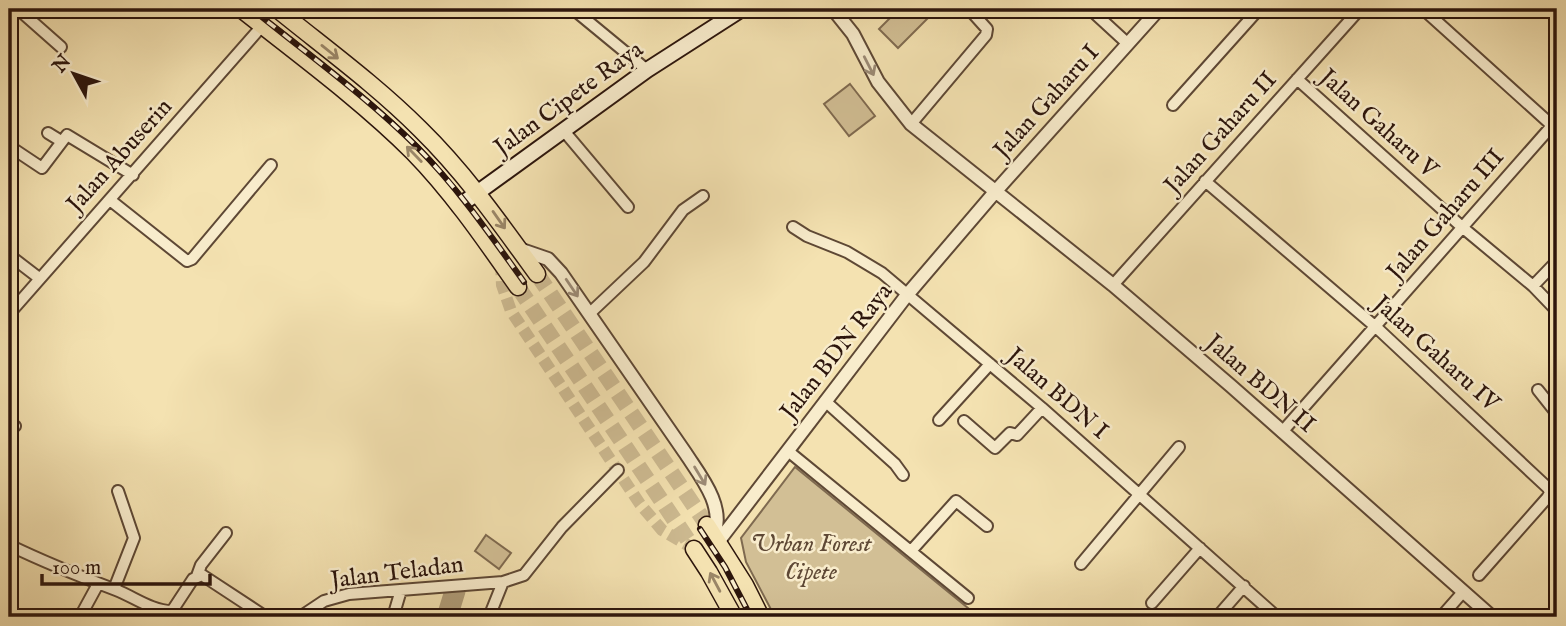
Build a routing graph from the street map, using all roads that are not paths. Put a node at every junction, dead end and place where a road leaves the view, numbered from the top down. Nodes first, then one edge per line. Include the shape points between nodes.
1 (18, 9) edge
2 (241, 9) edge
3 (277, 9) edge
4 (573, 9) edge
5 (742, 9) edge
6 (833, 9) edge
7 (969, 9) edge
8 (1090, 9) edge
9 (1259, 9) edge
10 (1360, 9) edge
11 (1423, 9) edge
12 (1155, 10) edge
13 (262, 26) junction
14 (1127, 44) junction
15 (61, 47) dead end
16 (647, 70) junction
17 (1297, 79) junction
18 (1173, 105) dead end
19 (911, 124) junction
20 (1556, 125) edge
21 (564, 131) junction
22 (48, 133) dead end
23 (61, 141) junction
24 (9, 146) edge
25 (271, 165) dead end
26 (133, 175) junction
27 (1205, 181) junction
28 (477, 192) junction
29 (995, 192) junction
30 (703, 196) dead end
31 (110, 200) junction
32 (459, 206) junction
33 (628, 207) dead end
34 (793, 227) dead end
35 (1462, 227) junction
36 (519, 249) junction
37 (9, 255) edge
38 (1557, 261) edge
39 (537, 274) tunnel mouth
40 (39, 278) junction
41 (1113, 285) junction
42 (1533, 286) junction
43 (517, 287) tunnel mouth
44 (907, 295) junction
45 (1557, 311) edge
46 (9, 314) edge
47 (589, 314) junction
48 (1376, 327) junction
49 (990, 364) junction
50 (1538, 390) dead end
51 (825, 401) junction
52 (1042, 408) junction
53 (1557, 414) edge
54 (939, 420) dead end
55 (964, 421) dead end
56 (1282, 432) junction
57 (1179, 447) dead end
58 (788, 450) junction
59 (618, 470) dead end
60 (904, 475) dead end
61 (118, 491) dead end
62 (1139, 493) junction
63 (987, 526) dead end
64 (226, 533) dead end
65 (713, 534) junction
66 (9, 545) edge
67 (1200, 548) junction
68 (694, 549) dead end
69 (911, 551) junction
70 (1081, 564) dead end
71 (1479, 575) dead end
72 (197, 576) junction
73 (503, 582) junction
74 (98, 584) junction
75 (1244, 586) junction
76 (114, 589) junction
77 (401, 590) junction
78 (1463, 592) junction
79 (968, 598) dead end
80 (1152, 603) dead end
81 (172, 614) edge
82 (80, 617) edge
83 (265, 617) edge
84 (300, 617) edge
85 (393, 617) edge
86 (489, 617) edge
87 (734, 617) edge
88 (761, 617) edge
89 (1217, 617) edge
90 (1277, 617) edge
91 (1441, 617) edge
92 (1492, 617) edge

1 - 15 street
2 - 13 main road
3 -> 28 main road via 391,102
4 - 16 street
5 - 16 main road, Jalan Cipete Raya
6 -> 19 street, Jalan BDN II via 853,34 878,82
7 - 19 street via 987,29 986,35
8 - 14 street
9 - 18 street
10 - 17 street, Jalan Gaharu II
11 - 20 street
12 - 14 street, Jalan Gaharu I
13 - 26 street, Jalan Abuserin
32 -> 13 main road via 389,129
14 - 29 street, Jalan Gaharu I
16 - 21 main road, Jalan Cipete Raya
17 - 27 street, Jalan Gaharu II
17 - 35 street, Jalan Gaharu V
19 - 29 street, Jalan BDN II
20 - 35 street, Jalan Gaharu III
21 - 28 main road, Jalan Cipete Raya
21 - 33 street
22 - 23 street
23 - 24 street via 42,168
23 - 26 street via 67,135
25 - 31 street via 187,261
26 - 31 street, Jalan Abuserin
27 - 41 street, Jalan Gaharu II
27 - 48 street, Jalan Gaharu IV
28 - 32 main road, Jalan Cipete Raya
28 -> 36 main road
29 - 41 street, Jalan BDN II
29 - 44 street, Jalan BDN Raya
30 - 47 street via 678,215 644,262
31 - 40 street, Jalan Abuserin
32 - 43 main road
34 - 44 street, Jalan BDN I via 847,252
35 - 42 street, Jalan Gaharu V
35 - 48 street, Jalan Gaharu III
36 - 39 main road
36 -> 47 street via 548,259
37 - 40 street
38 - 42 street
40 - 46 street, Jalan Abuserin
41 - 56 street, Jalan BDN II
42 - 45 street, Jalan Gaharu V
44 - 49 street, Jalan BDN I
44 - 51 street, Jalan BDN Raya
47 -> 65 street via 700,475 716,509
48 - 56 street, Jalan Gaharu III
48 - 71 street, Jalan Gaharu IV via 1549,490 1547,498
49 - 52 street, Jalan BDN I
49 - 54 street
50 - 53 street
51 - 58 street, Jalan BDN Raya
51 - 60 street
52 - 55 street via 1017,435 1010,433 995,448
52 - 62 street, Jalan BDN I
56 - 78 street, Jalan BDN II
57 - 62 street
58 - 65 street, Jalan BDN Raya
58 - 69 street
59 - 73 street, Jalan Teladan via 562,527 524,575
61 - 76 street via 134,538
62 - 67 street, Jalan BDN I
62 - 70 street
63 - 69 street via 956,501
64 - 72 street
65 - 88 main road
66 - 74 street
67 - 75 street, Jalan BDN I
67 - 80 street
87 -> 68 main road
69 - 79 street
72 - 81 street
72 - 83 street via 204,575
73 - 77 street, Jalan Teladan
73 - 86 street, Jalan Teladan
74 - 76 street
74 - 82 street
75 - 89 street
75 - 90 street, Jalan BDN I
76 - 81 street
77 - 84 street, Jalan Teladan via 335,597
77 - 85 street
78 - 91 street
78 - 92 street, Jalan BDN II

